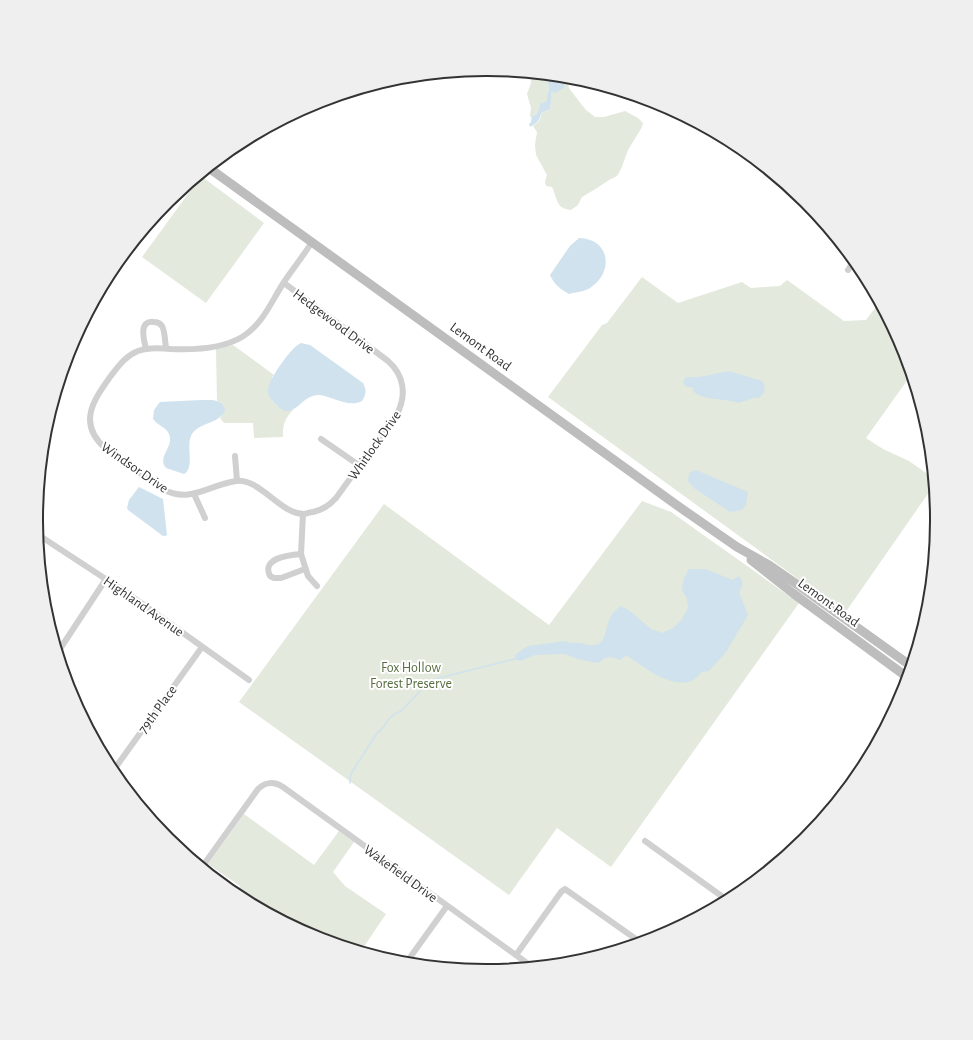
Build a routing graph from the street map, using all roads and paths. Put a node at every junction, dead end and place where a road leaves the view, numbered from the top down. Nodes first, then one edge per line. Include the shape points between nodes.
1 (213, 171) edge
2 (312, 242) junction
3 (850, 267) edge
4 (848, 270) dead end
5 (284, 283) junction
6 (166, 348) junction
7 (146, 349) junction
8 (385, 358) joint
9 (321, 439) dead end
10 (235, 456) dead end
11 (360, 466) junction
12 (237, 481) junction
13 (194, 494) junction
14 (303, 514) junction
15 (205, 518) dead end
16 (44, 538) edge
17 (737, 547) junction
18 (301, 554) junction
19 (305, 569) junction
20 (106, 579) junction
21 (317, 586) dead end
22 (62, 646) edge
23 (202, 647) junction
24 (906, 663) edge
25 (902, 673) edge
26 (249, 680) dead end
27 (117, 765) edge
28 (645, 841) dead end
29 (205, 862) edge
30 (721, 896) edge
31 (447, 906) junction
32 (634, 938) edge
33 (516, 955) junction
34 (410, 957) edge
35 (526, 962) edge

1 - 2 main road, Lemont Road
2 - 5 street, Windsor Drive
2 - 17 main road, Lemont Road
3 - 4 street
5 - 6 street, Windsor Drive via 260,321 242,337 214,347
5 - 8 street, Hedgewood Drive
6 - 7 street, Windsor Drive
6 - 7 street via 162,327 157,322 150,321 145,324 143,330
7 - 13 street, Windsor Drive via 127,357 118,366 94,400 90,424 98,441 162,489 176,494
8 - 11 street, Whitlock Drive via 399,374 404,390 402,402 397,414
9 - 11 street
10 - 12 street
11 - 14 street, Whitlock Drive via 327,506
12 - 13 street, Windsor Drive
12 - 14 street via 252,485 288,509
13 - 15 street
14 - 18 street
16 - 20 street, Highland Avenue
17 - 24 main road, Lemont Road via 769,565
17 - 25 main road, Lemont Road via 763,571
18 - 19 street
18 - 19 street via 274,559 268,571 270,576 281,578
19 - 21 street
20 - 22 street
20 - 23 street, Highland Avenue
23 - 26 street, Highland Avenue
23 - 27 street, 79th Place
28 - 30 street
29 - 31 street, Wakefield Drive via 258,789 270,782 283,787
31 - 33 street, Wakefield Drive
31 - 34 street
32 - 33 street via 566,889 561,892
33 - 35 street, Wakefield Drive

